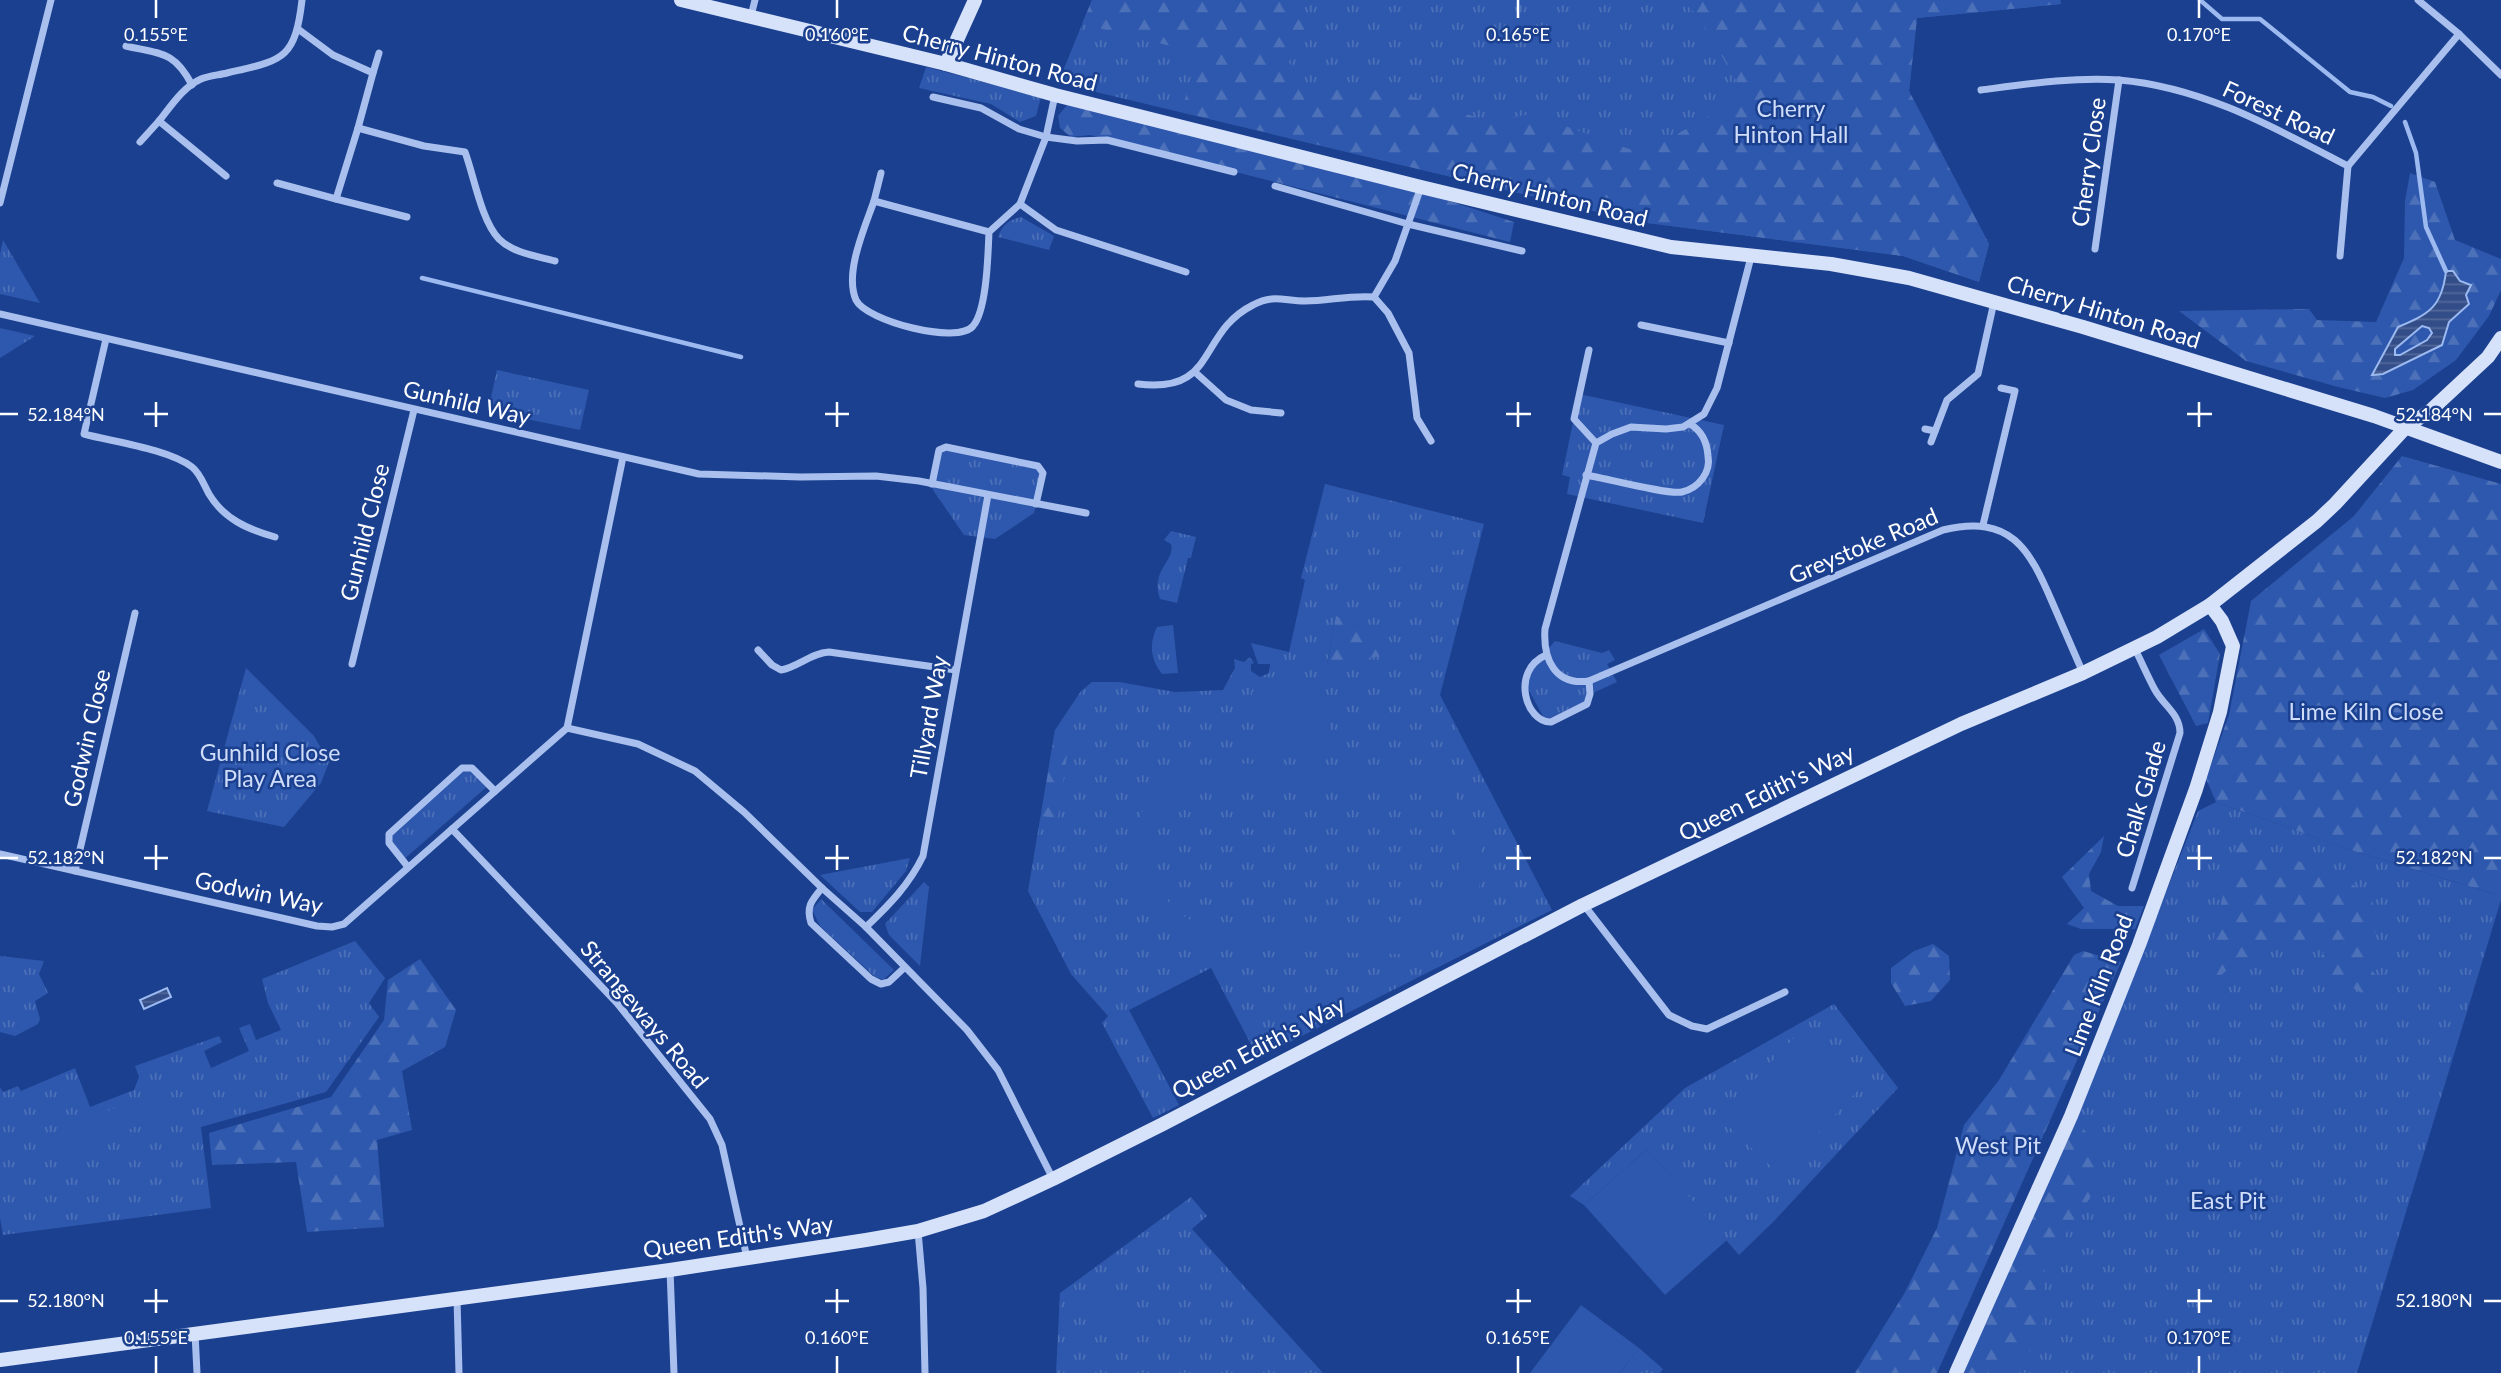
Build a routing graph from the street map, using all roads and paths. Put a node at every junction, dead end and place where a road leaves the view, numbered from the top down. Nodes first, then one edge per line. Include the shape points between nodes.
1 (51, 0) edge
2 (302, 0) edge
3 (685, 0) edge
4 (755, 0) edge
5 (975, 0) edge
6 (2418, 0) edge
7 (751, 17) junction
8 (298, 29) junction
9 (2459, 34) junction
10 (126, 46) dead end
11 (379, 53) dead end
12 (946, 64) junction
13 (373, 73) junction
14 (2501, 75) edge
15 (2119, 80) junction
16 (192, 85) junction
17 (1981, 90) dead end
18 (1055, 95) junction
19 (933, 97) dead end
20 (159, 121) junction
21 (358, 128) junction
22 (1046, 138) junction
23 (140, 142) dead end
24 (2348, 166) junction
25 (881, 173) dead end
26 (1234, 173) dead end
27 (226, 176) dead end
28 (277, 183) dead end
29 (1275, 186) dead end
30 (1422, 187) junction
31 (336, 199) junction
32 (874, 201) junction
33 (0, 202) edge
34 (1020, 204) junction
35 (407, 217) dead end
36 (1408, 224) junction
37 (989, 232) junction
38 (2095, 249) dead end
39 (1522, 251) dead end
40 (2340, 256) dead end
41 (1751, 257) junction
42 (555, 261) dead end
43 (1186, 272) dead end
44 (1374, 297) junction
45 (1994, 301) junction
46 (0, 314) edge
47 (1641, 325) dead end
48 (2501, 338) edge
49 (106, 339) junction
50 (1729, 343) junction
51 (1589, 349) dead end
52 (1196, 373) junction
53 (1138, 384) dead end
54 (2001, 388) dead end
55 (414, 410) junction
56 (1281, 413) dead end
57 (1690, 424) junction
58 (2406, 427) junction
59 (1925, 429) dead end
60 (1936, 431) junction
61 (1431, 441) dead end
62 (1931, 442) dead end
63 (1596, 443) junction
64 (623, 457) junction
65 (2501, 462) edge
66 (1586, 475) junction
67 (932, 484) junction
68 (988, 495) junction
69 (1036, 503) junction
70 (1086, 513) dead end
71 (1983, 525) junction
72 (275, 537) dead end
73 (2210, 605) junction
74 (135, 613) dead end
75 (2135, 649) junction
76 (758, 650) dead end
77 (1546, 655) junction
78 (352, 664) dead end
79 (956, 670) junction
80 (2083, 673) junction
81 (1589, 681) junction
82 (567, 728) junction
83 (495, 791) junction
84 (452, 829) junction
85 (0, 854) edge
86 (408, 867) junction
87 (75, 871) junction
88 (822, 888) junction
89 (2132, 888) dead end
90 (1583, 905) junction
91 (866, 927) junction
92 (904, 968) junction
93 (1785, 992) dead end
94 (1053, 1179) junction
95 (918, 1231) junction
96 (747, 1258) junction
97 (670, 1270) junction
98 (457, 1297) junction
99 (195, 1333) junction
100 (0, 1360) edge
101 (197, 1373) edge
102 (459, 1373) edge
103 (674, 1373) edge
104 (925, 1373) edge
105 (1956, 1373) edge

1 - 33 street
2 - 8 street
3 - 7 street, Cherry Hinton Road
4 - 7 street
5 - 12 street
6 - 9 street
7 - 12 street, Cherry Hinton Road
8 - 13 street via 333,55
8 - 16 street via 278,60 200,79
9 - 14 street
9 - 24 street, Forest Road
10 - 16 street via 170,56 183,67
11 - 13 street
12 - 18 street, Cherry Hinton Road
13 - 21 street
15 - 17 street, Forest Road via 2056,80
15 - 24 street, Forest Road via 2178,90 2241,111
15 - 38 street, Cherry Close
16 - 20 street
18 - 22 street
18 - 30 street, Cherry Hinton Road
19 - 22 street via 981,108
20 - 23 street
20 - 27 street
21 - 31 street
21 - 42 street via 465,152 498,238 519,251
22 - 26 street via 1107,140
22 - 34 street
24 - 40 street
25 - 32 street
28 - 31 street
29 - 36 street
30 - 36 street
30 - 41 street, Cherry Hinton Road via 1671,247
31 - 35 street
32 - 37 street
32 - 37 street via 852,283 856,300 879,319 946,335 974,327 982,301
34 - 37 street
34 - 43 street via 1056,230
36 - 39 street
36 - 44 street via 1395,261
41 - 45 street, Cherry Hinton Road via 1876,271
41 - 50 street
44 - 52 street via 1305,301 1279,297 1256,303 1244,309 1213,343
44 - 61 street via 1409,353 1417,418
45 - 58 street, Cherry Hinton Road
45 - 60 street via 1978,374 1951,394
46 - 49 street, Gunhild Way
47 - 50 street
48 - 58 street, Queen Edith's Way via 2488,357
49 - 55 street, Gunhild Way
49 - 72 street via 84,434 178,458 195,469 216,505 231,520
50 - 57 street via 1713,399 1704,414
51 - 63 street via 1574,419
52 - 53 street via 1182,382 1158,387
52 - 56 street via 1226,400 1251,410
54 - 71 street via 2015,391
55 - 64 street, Gunhild Way
55 - 78 street, Gunhild Close
57 - 63 street via 1667,429 1631,427
57 - 66 street via 1707,444 1709,463 1696,486 1680,492
58 - 65 street, Cherry Hinton Road
58 - 73 street, Queen Edith's Way via 2326,513
59 - 60 street
60 - 62 street
63 - 66 street
64 - 67 street, Gunhild Way via 699,474 876,476
64 - 82 street
66 - 77 street via 1545,629
67 - 68 street, Gunhild Way
67 - 69 street via 939,450 946,447 1038,466 1043,472
68 - 69 street, Gunhild Way
68 - 79 street, Tillyard Way
69 - 70 street, Gunhild Way
71 - 80 street via 2021,545 2035,563
71 - 81 street, Greystoke Road via 1943,530
73 - 75 street, Queen Edith's Way
73 - 105 street, Lime Kiln Road via 2233,646 2220,712 2196,789 2071,1116
74 - 87 street, Godwin Close
75 - 80 street, Queen Edith's Way
75 - 89 street, Chalk Glade via 2157,693 2176,716 2180,733
76 - 79 street via 781,670 829,652
77 - 81 street via 1559,674
77 - 81 street via 1529,667 1523,682 1527,701 1538,718 1551,722 1587,704
79 - 91 street, Tillyard Way via 923,856 913,878
80 - 90 street, Queen Edith's Way via 1961,724
82 - 83 street, Godwin Way
82 - 88 street via 638,744 695,771
83 - 84 street, Godwin Way
83 - 86 street via 472,768 462,768 389,834 389,843
84 - 86 street, Godwin Way
84 - 96 street, Strangeways Road via 617,1003 710,1119 722,1146
85 - 87 street, Godwin Way
86 - 87 street, Godwin Way via 344,924 332,928
88 - 91 street
88 - 92 street via 811,901 811,923 881,984
90 - 93 street via 1669,1014 1692,1027 1707,1029
90 - 94 street, Queen Edith's Way
91 - 92 street
92 - 94 street via 967,1030 998,1070
94 - 95 street, Queen Edith's Way via 984,1211
95 - 96 street, Queen Edith's Way
95 - 104 street
96 - 97 street, Queen Edith's Way
97 - 98 street, Queen Edith's Way
97 - 103 street
98 - 99 street, Queen Edith's Way
98 - 102 street
99 - 100 street, Queen Edith's Way
99 - 101 street

